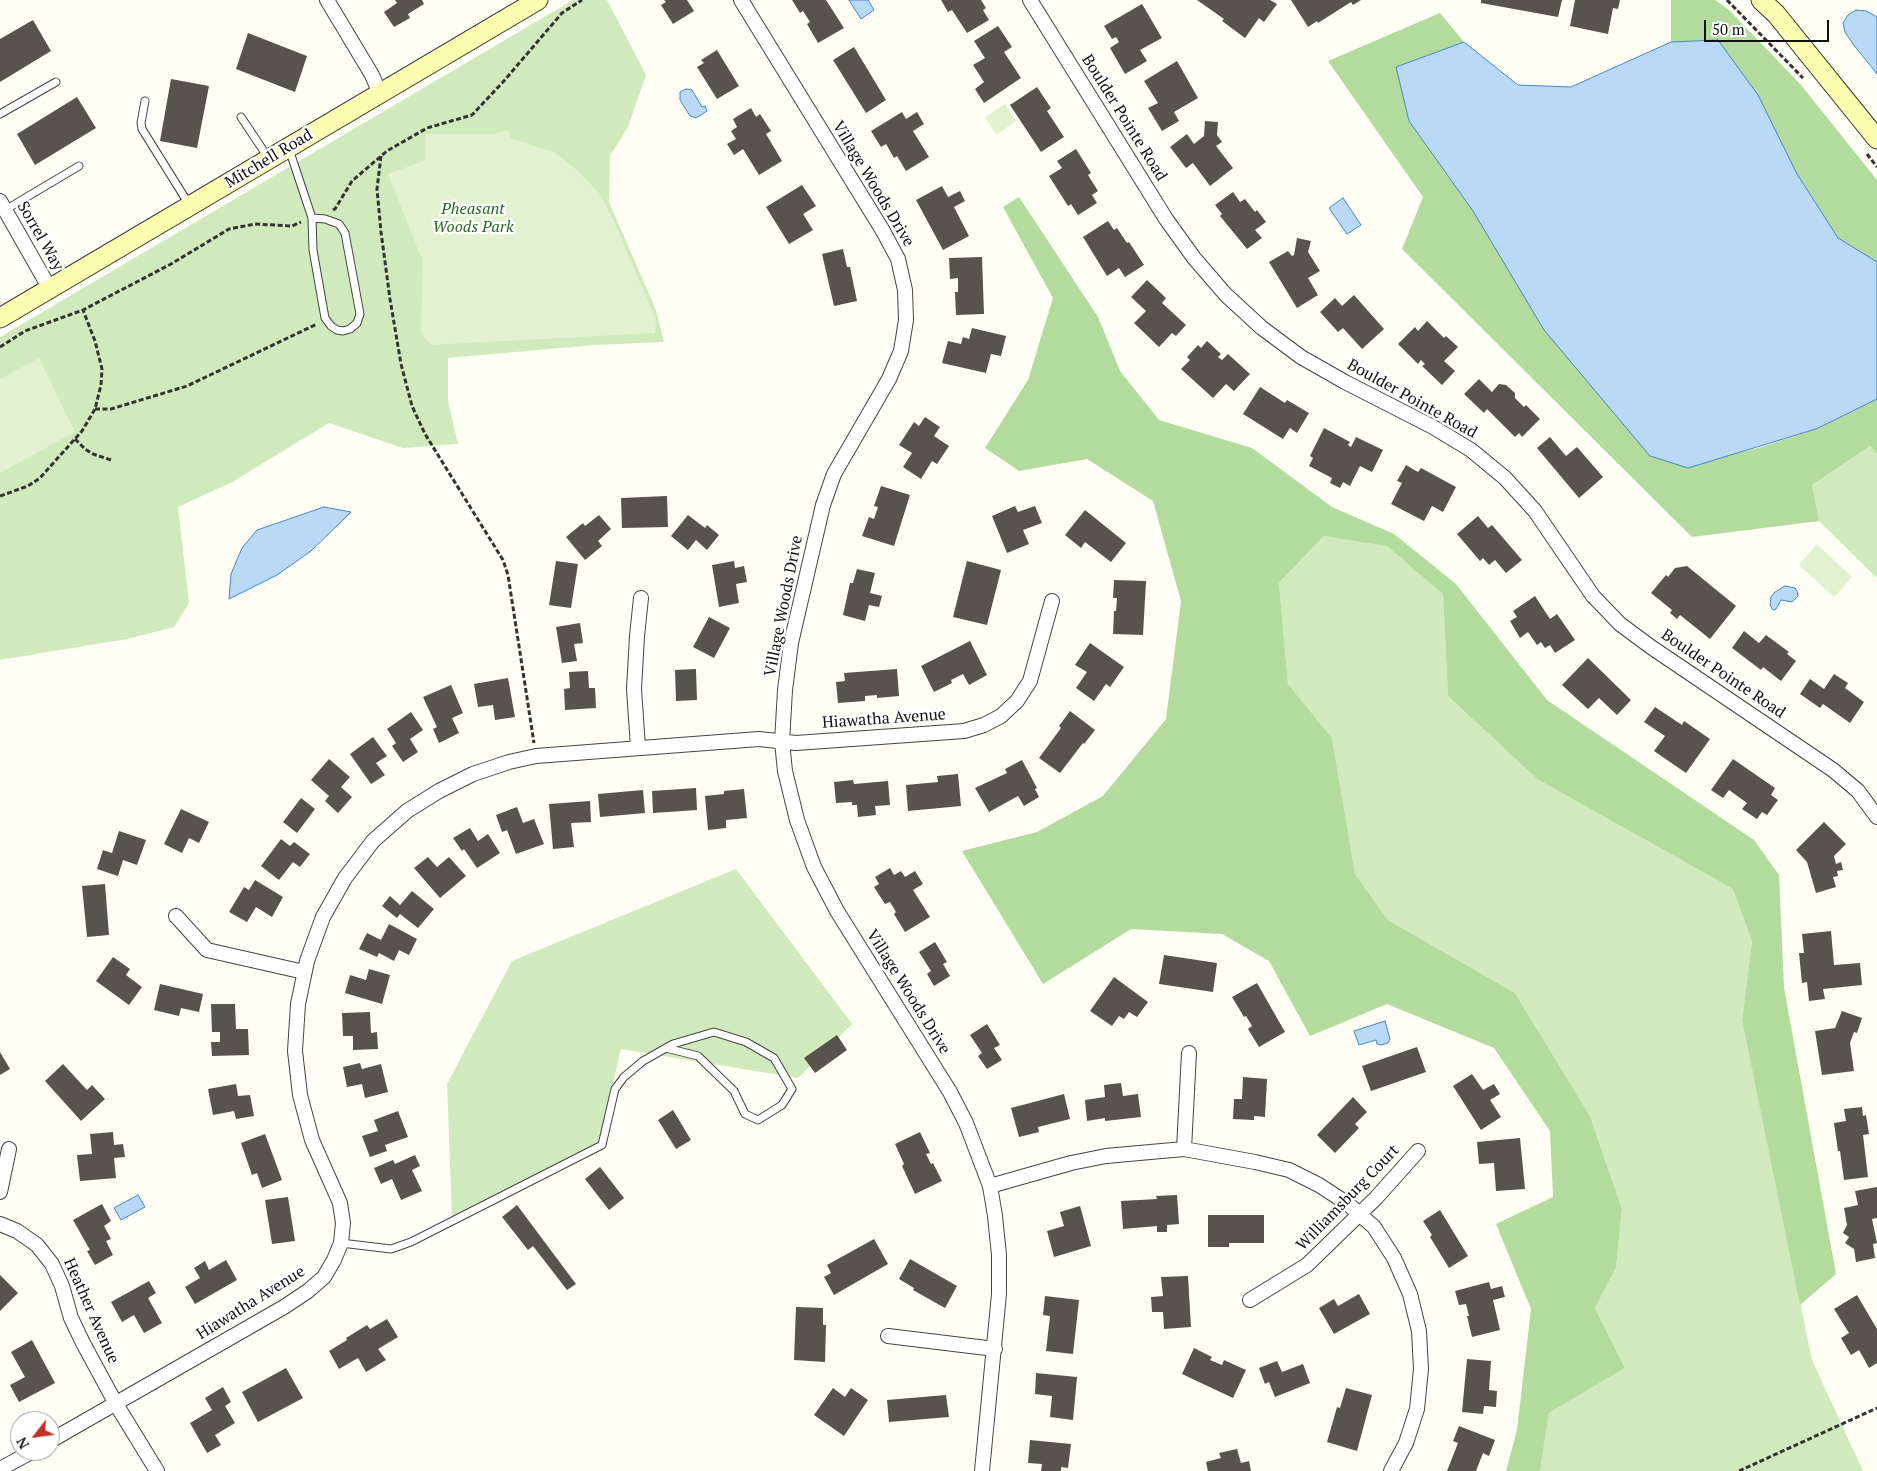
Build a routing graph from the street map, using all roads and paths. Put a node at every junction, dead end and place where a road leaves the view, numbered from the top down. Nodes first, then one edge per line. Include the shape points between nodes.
1 (327, 0) edge
2 (538, 0) edge
3 (741, 0) edge
4 (1030, 0) edge
5 (1727, 0) edge
6 (1761, 0) edge
7 (1804, 79) dead end
8 (56, 82) dead end
9 (380, 94) junction
10 (145, 101) dead end
11 (0, 114) edge
12 (241, 117) dead end
13 (1871, 145) edge
14 (289, 148) junction
15 (382, 155) dead end
16 (269, 159) junction
17 (80, 166) dead end
18 (1877, 167) edge
19 (3, 205) edge
20 (190, 206) junction
21 (312, 218) junction
22 (50, 289) junction
23 (83, 310) dead end
24 (0, 318) edge
25 (325, 318) junction
26 (95, 408) junction
27 (75, 438) junction
28 (111, 460) dead end
29 (0, 496) edge
30 (641, 598) dead end
31 (1052, 601) dead end
32 (782, 742) junction
33 (638, 747) junction
34 (536, 756) junction
35 (1877, 817) edge
36 (176, 916) dead end
37 (304, 972) junction
38 (666, 1048) junction
39 (1190, 1053) dead end
40 (9, 1149) dead end
41 (1184, 1149) junction
42 (1418, 1151) dead end
43 (990, 1186) junction
44 (0, 1192) edge
45 (1359, 1214) junction
46 (0, 1224) edge
47 (341, 1243) junction
48 (1250, 1300) dead end
49 (888, 1336) dead end
50 (995, 1349) junction
51 (116, 1404) junction
52 (1877, 1408) edge
53 (60, 1435) edge
54 (15, 1461) edge
55 (0, 1469) edge
56 (158, 1471) edge
57 (982, 1471) edge
58 (1391, 1471) edge
59 (1739, 1471) edge

1 - 9 street
2 - 9 main road, Mitchell Road
3 - 32 street, Village Woods Drive via 883,232 898,259 905,290 906,320 901,351 889,379 834,474 823,505 791,643
4 - 35 street, Boulder Pointe Road via 1166,219 1226,295 1301,357 1471,450 1505,478 1535,511 1593,596 1620,624 1833,770 1858,791
5 - 7 path
6 - 13 main road via 1776,14
8 - 11 lane
9 - 14 main road, Mitchell Road
10 - 20 lane via 142,129
12 - 16 lane
13 - 18 path
14 - 16 main road, Mitchell Road
14 - 21 lane
15 - 34 path via 376,189 401,364 412,406 425,434 503,560
16 - 20 main road, Mitchell Road
17 - 19 lane
19 - 22 street, Sorrel Way
20 - 22 main road, Mitchell Road
21 - 25 lane via 313,250
21 - 25 lane via 339,224 345,232 360,314 357,323 343,331 331,326
22 - 24 main road, Mitchell Road
23 - 26 path via 102,369
25 - 26 path via 312,328 187,386 110,409
26 - 27 path
27 - 28 path via 93,454
27 - 29 path via 40,478
30 - 33 street via 634,689
31 - 32 street, Hiawatha Avenue via 1030,681 1017,701 1001,716 984,725 964,731
32 - 33 street, Hiawatha Avenue via 758,739
32 - 43 street, Village Woods Drive via 785,771 797,820 814,867 837,911 950,1092 966,1122
33 - 34 street, Hiawatha Avenue
34 - 37 street, Hiawatha Avenue via 473,774 438,791 373,841 345,878 323,917
36 - 37 street via 207,950
37 - 47 street, Hiawatha Avenue via 295,1051 300,1095 312,1140 340,1203 343,1222
38 - 38 lane via 714,1032 746,1042 774,1058 792,1089 782,1105 758,1120 745,1114 734,1091 698,1056
38 - 47 lane via 643,1060 616,1089 602,1145 411,1242 391,1249
39 - 41 street
40 - 44 street
41 - 43 street via 1106,1156
41 - 45 street via 1288,1170 1319,1186
42 - 45 street, Williamsburg Court
43 - 50 street, Village Woods Drive via 999,1255
45 - 48 street, Williamsburg Court via 1307,1266
45 - 58 street via 1374,1227 1394,1258 1410,1294 1419,1331 1416,1409 1406,1443
46 - 51 street, Heather Avenue via 37,1245 52,1264 71,1318
47 - 51 street, Hiawatha Avenue via 324,1276 308,1291
49 - 50 street
50 - 57 street, Village Woods Drive
51 - 53 street, Hiawatha Avenue
51 - 56 street, Heather Avenue
52 - 59 path
54 - 55 street

